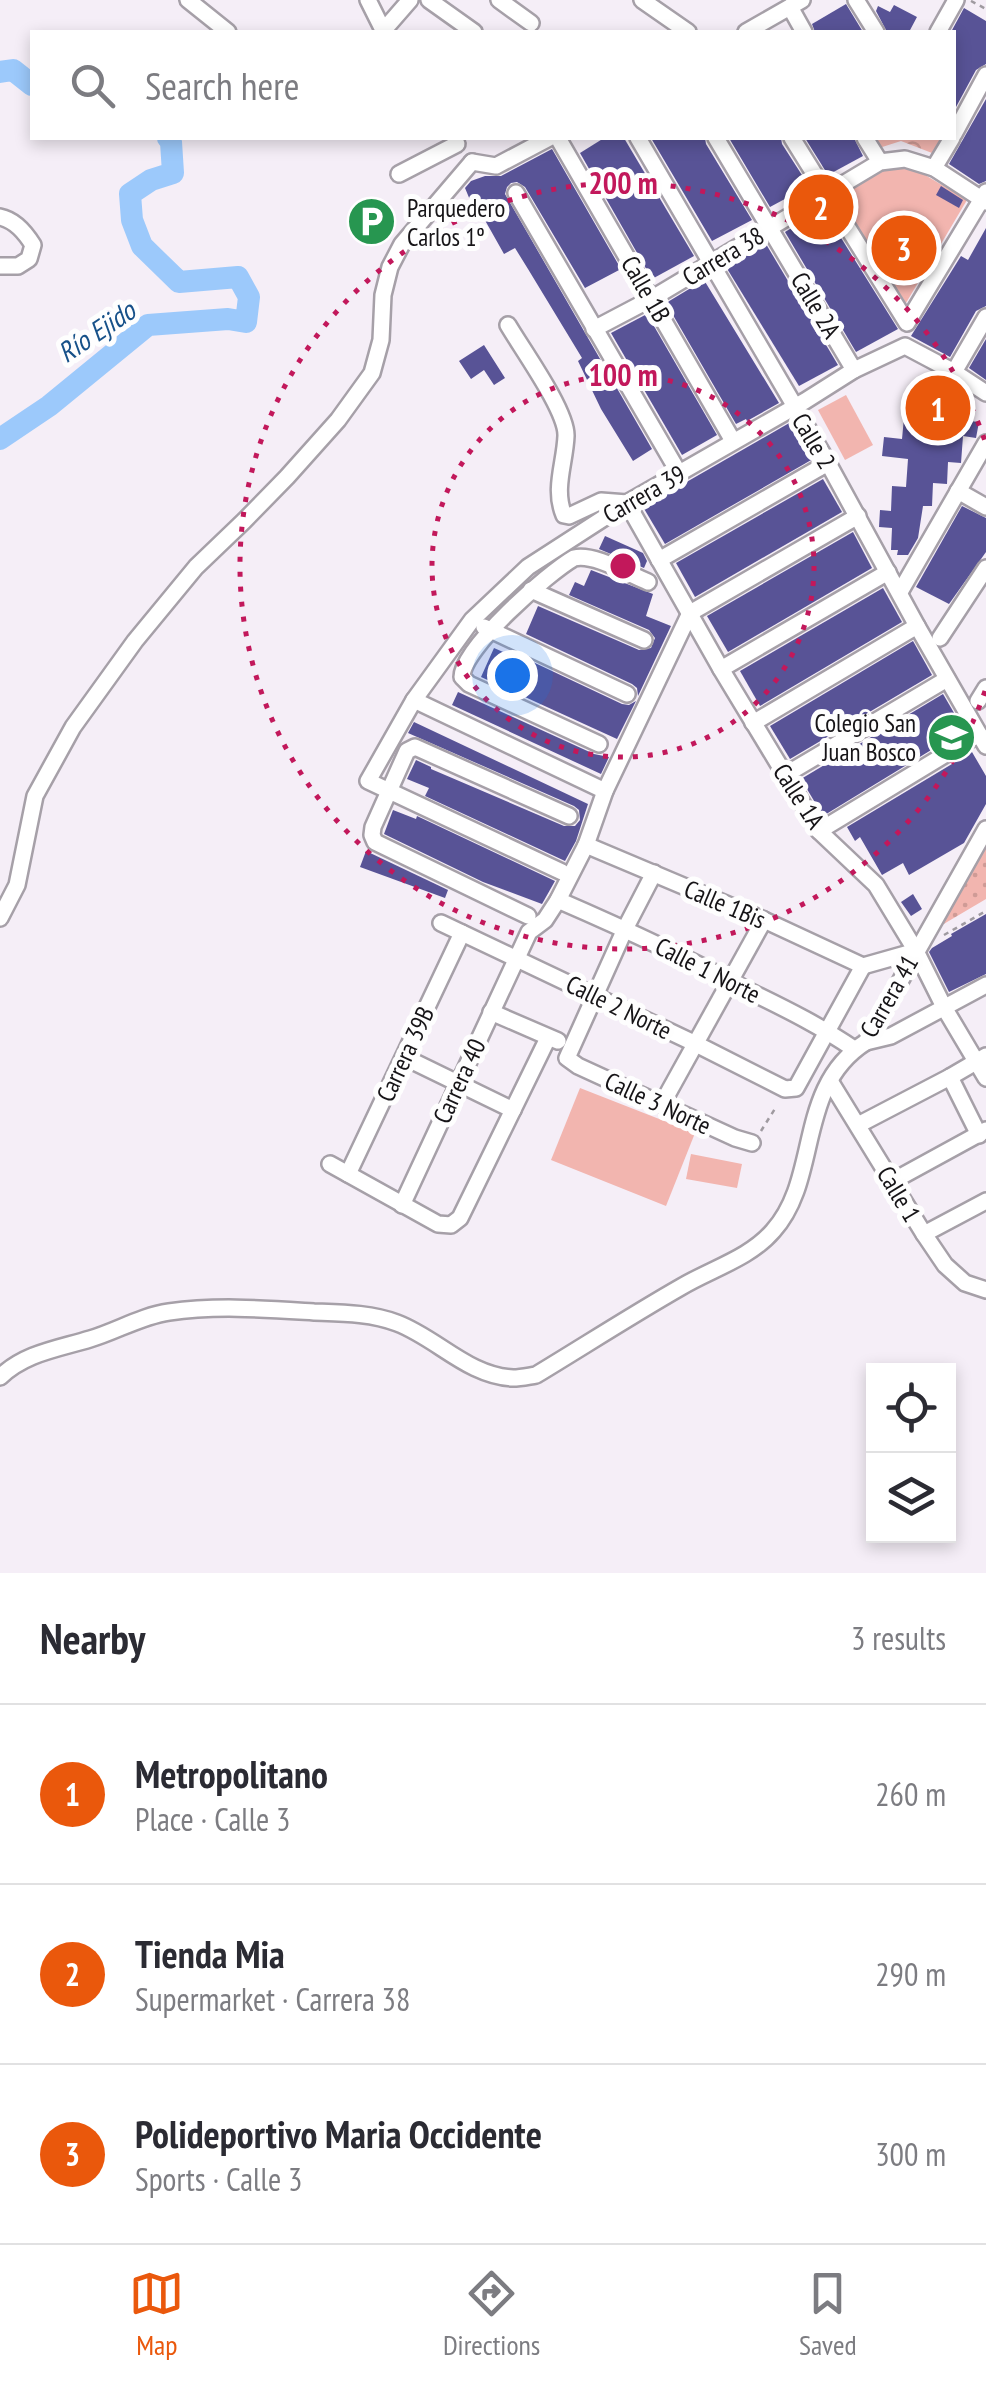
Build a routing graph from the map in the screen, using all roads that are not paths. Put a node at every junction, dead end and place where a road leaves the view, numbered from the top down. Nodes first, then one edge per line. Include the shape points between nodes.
1 (188, 0) edge
2 (368, 0) edge
3 (410, 0) edge
4 (429, 0) edge
5 (499, 0) edge
6 (642, 0) edge
7 (856, 0) edge
8 (956, 0) edge
9 (796, 3) edge
10 (531, 24) dead end
11 (226, 30) edge
12 (383, 30) edge
13 (386, 30) edge
14 (471, 30) edge
15 (685, 30) edge
16 (749, 30) edge
17 (803, 30) edge
18 (875, 30) edge
19 (939, 30) edge
20 (986, 75) edge
21 (959, 111) edge
22 (545, 140) edge
23 (559, 140) edge
24 (639, 140) edge
25 (717, 140) edge
26 (793, 140) edge
27 (867, 140) edge
28 (950, 140) edge
29 (455, 141) edge
30 (472, 162) junction
31 (880, 162) junction
32 (934, 168) junction
33 (399, 174) dead end
34 (516, 193) dead end
35 (826, 194) junction
36 (985, 197) edge
37 (0, 217) edge
38 (770, 228) junction
39 (710, 264) junction
40 (0, 266) edge
41 (651, 299) junction
42 (986, 317) edge
43 (508, 325) dead end
44 (594, 329) junction
45 (854, 370) junction
46 (954, 372) junction
47 (986, 393) edge
48 (794, 407) junction
49 (733, 442) junction
50 (986, 443) edge
51 (828, 463) junction
52 (678, 474) junction
53 (958, 491) junction
54 (627, 503) junction
55 (986, 507) edge
56 (858, 516) junction
57 (659, 560) junction
58 (888, 572) junction
59 (984, 575) edge
60 (648, 582) dead end
61 (531, 590) junction
62 (900, 592) junction
63 (690, 612) junction
64 (472, 620) junction
65 (916, 626) junction
66 (491, 631) junction
67 (940, 638) dead end
68 (644, 640) dead end
69 (722, 670) junction
70 (947, 679) junction
71 (627, 694) dead end
72 (418, 695) junction
73 (753, 723) junction
74 (982, 740) edge
75 (599, 744) dead end
76 (785, 775) junction
77 (389, 790) junction
78 (605, 792) junction
79 (569, 816) dead end
80 (986, 830) edge
81 (819, 831) junction
82 (586, 845) junction
83 (562, 872) dead end
84 (654, 873) junction
85 (558, 900) junction
86 (528, 916) dead end
87 (0, 918) edge
88 (764, 920) junction
89 (441, 923) dead end
90 (625, 929) junction
91 (462, 934) junction
92 (916, 951) junction
93 (517, 958) junction
94 (863, 966) junction
95 (730, 980) junction
96 (986, 985) edge
97 (595, 995) junction
98 (945, 1009) junction
99 (491, 1012) junction
100 (828, 1032) junction
101 (548, 1038) junction
102 (696, 1044) junction
103 (860, 1046) junction
104 (569, 1052) junction
105 (404, 1056) junction
106 (981, 1058) edge
107 (950, 1077) junction
108 (986, 1078) edge
109 (830, 1080) junction
110 (458, 1082) junction
111 (790, 1089) junction
112 (662, 1104) junction
113 (776, 1107) road end
114 (512, 1110) junction
115 (858, 1125) junction
116 (982, 1133) edge
117 (752, 1143) road end
118 (330, 1164) dead end
119 (348, 1174) junction
120 (891, 1182) junction
121 (986, 1200) edge
122 (402, 1205) junction
123 (924, 1234) junction
124 (986, 1272) edge
125 (966, 1282) junction
126 (986, 1290) edge
127 (0, 1377) edge

1 - 11 street
2 - 12 street
3 - 13 street
4 - 14 street
5 - 10 street
6 - 15 street
7 - 18 street
8 - 19 street
9 - 16 street
9 - 17 street
20 - 21 street
22 - 30 street via 496,166
23 - 41 street, Calle 1B
24 - 39 street, Calle 2
25 - 38 street, Calle 2A
26 - 35 street
27 - 31 street
28 - 32 street
29 - 30 street
29 - 33 street
30 - 87 street via 390,267 372,373 287,477 196,567 64,742 35,796 17,885
31 - 32 street, Carrera 38 via 905,159
31 - 35 street, Carrera 38
32 - 36 street
34 - 44 street
35 - 36 street via 907,323
35 - 38 street, Carrera 38
37 - 40 street via 33,244 29,259
38 - 39 street, Carrera 38
38 - 45 street, Calle 2A
39 - 41 street, Carrera 38
39 - 48 street, Calle 2
41 - 44 street, Carrera 38
41 - 49 street, Calle 1B
42 - 46 street
43 - 54 street via 564,423 560,509 569,516 601,501
44 - 52 street
45 - 46 street, Carrera 39 via 905,346
45 - 48 street, Carrera 39
46 - 47 street
48 - 49 street, Carrera 39
48 - 51 street, Calle 2
49 - 52 street, Carrera 39
50 - 53 street
51 - 56 street, Calle 2
51 - 57 street
52 - 54 street, Carrera 39
53 - 55 street
53 - 62 street
54 - 57 street, Calle 1A
54 - 64 street, Carrera 39 via 547,552
56 - 58 street, Calle 2
56 - 63 street
57 - 63 street, Calle 1A
58 - 62 street, Calle 2
58 - 69 street
59 - 67 street
60 - 61 street via 582,556
61 - 66 street
61 - 68 street
62 - 65 street, Calle 2
63 - 69 street, Calle 1A
63 - 78 street
64 - 66 street
64 - 72 street, Carrera 39
65 - 70 street, Calle 2
65 - 73 street
66 - 71 street
66 - 75 street via 465,663 464,680
69 - 73 street, Calle 1A
70 - 74 street, Calle 2
70 - 76 street
72 - 77 street, Carrera 39 via 368,781
72 - 78 street
73 - 76 street, Calle 1A
74 - 81 street
76 - 81 street, Calle 1A
77 - 79 street via 406,751 416,747
77 - 83 street
77 - 86 street via 373,827 375,842
78 - 82 street
80 - 92 street, Carrera 41
81 - 92 street, Calle 1A via 876,884
82 - 84 street, Calle 1Bis
82 - 85 street
84 - 88 street, Calle 1Bis
84 - 90 street
85 - 90 street, Calle 1 Norte
85 - 93 street, Carrera 40 via 529,932
88 - 94 street, Calle 1Bis
88 - 95 street
89 - 91 street, Calle 2 Norte
90 - 95 street, Calle 1 Norte
90 - 97 street
91 - 93 street, Calle 2 Norte
91 - 105 street, Carrera 39B
92 - 94 street
92 - 98 street, Calle 1A
92 - 103 street, Carrera 41
93 - 97 street, Calle 2 Norte
93 - 99 street, Carrera 40
94 - 100 street
95 - 100 street, Calle 1 Norte
95 - 102 street
96 - 98 street
97 - 102 street, Calle 2 Norte
97 - 104 street
98 - 103 street
98 - 106 street, Calle 1A
99 - 101 street, Calle 3 Norte
99 - 110 street, Carrera 40
100 - 103 street, Calle 1 Norte
100 - 111 street
101 - 104 street, Calle 3 Norte
101 - 114 street
102 - 111 street, Calle 2 Norte
102 - 112 street
103 - 109 street, Carrera 41
104 - 112 street, Calle 3 Norte via 578,1066
105 - 110 street
105 - 119 street, Carrera 39B
106 - 107 street
106 - 108 street, Calle 1A
107 - 115 street
107 - 116 street
109 - 115 street, Calle 1
109 - 127 street, Carrera 41 via 812,1120 790,1207 771,1234 536,1375 490,1373 396,1322 252,1308 144,1318 30,1356
110 - 114 street
110 - 122 street, Carrera 40
111 - 113 street
112 - 117 street, Calle 3 Norte
114 - 122 street via 452,1226
115 - 120 street, Calle 1
116 - 120 street
118 - 119 street
119 - 122 street
120 - 123 street, Calle 1
121 - 123 street
123 - 125 street, Calle 1
124 - 125 street
125 - 126 street, Calle 1

